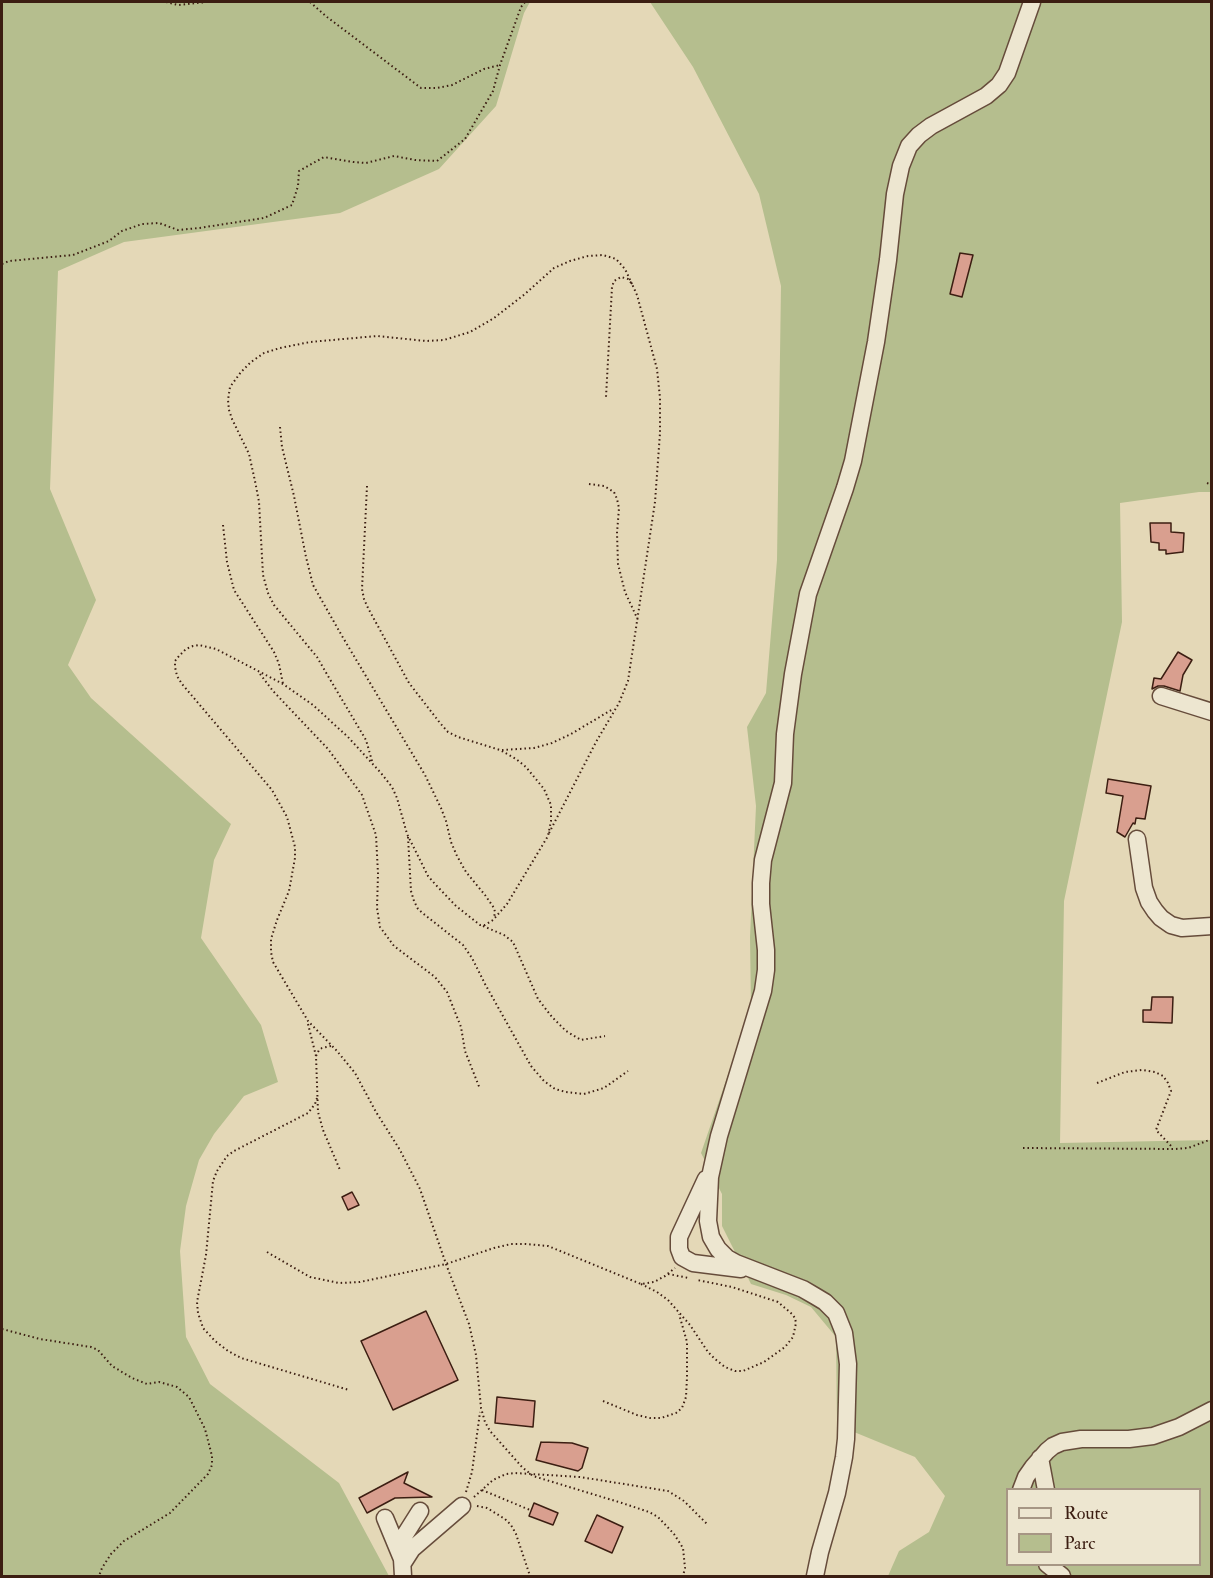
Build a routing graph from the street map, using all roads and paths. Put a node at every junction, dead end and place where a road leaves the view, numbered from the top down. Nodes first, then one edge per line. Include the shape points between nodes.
1 (166, 2) edge
2 (207, 2) edge
3 (310, 2) edge
4 (525, 2) edge
5 (1032, 2) edge
6 (500, 64) junction
7 (2, 264) edge
8 (632, 284) junction
9 (606, 397) dead end
10 (280, 427) dead end
11 (1206, 483) dead end
12 (589, 484) dead end
13 (1212, 485) edge
14 (367, 486) dead end
15 (223, 525) dead end
16 (638, 620) junction
17 (258, 671) junction
18 (284, 684) junction
19 (1161, 696) dead end
20 (616, 708) junction
21 (1212, 712) edge
22 (500, 750) junction
23 (373, 764) junction
24 (408, 834) junction
25 (548, 836) junction
26 (1137, 839) dead end
27 (493, 920) junction
28 (480, 925) junction
29 (1212, 926) edge
30 (308, 1021) junction
31 (605, 1036) dead end
32 (334, 1048) junction
33 (316, 1056) junction
34 (628, 1071) dead end
35 (1097, 1083) dead end
36 (480, 1089) dead end
37 (317, 1098) junction
38 (1212, 1139) edge
39 (1023, 1148) dead end
40 (1174, 1149) junction
41 (713, 1164) junction
42 (340, 1170) dead end
43 (267, 1252) dead end
44 (686, 1260) junction
45 (446, 1264) junction
46 (757, 1271) junction
47 (668, 1274) junction
48 (641, 1284) junction
49 (679, 1311) junction
50 (2, 1329) edge
51 (349, 1390) dead end
52 (603, 1401) dead end
53 (481, 1408) junction
54 (1212, 1410) edge
55 (1040, 1458) junction
56 (527, 1472) junction
57 (1022, 1488) edge
58 (1046, 1488) edge
59 (482, 1490) junction
60 (462, 1506) junction
61 (530, 1510) dead end
62 (420, 1511) dead end
63 (384, 1518) dead end
64 (707, 1524) dead end
65 (402, 1564) edge
66 (1050, 1566) edge
67 (99, 1576) edge
68 (530, 1576) edge
69 (683, 1576) edge
70 (815, 1576) edge
71 (1062, 1576) edge

1 - 2 path
3 - 6 path via 421,88 452,85
4 - 6 path
5 - 41 street via 1007,73 999,85 919,135 909,146 901,166 876,342 853,461 808,594 793,674 783,783 761,883 766,951 763,991
6 - 7 path via 493,92 465,139 437,161 394,156 366,163 324,157 299,171 292,205 264,218 178,230 159,223 142,224 73,255
8 - 9 path via 621,277 612,287
8 - 16 path via 653,350 660,398 654,502
8 - 23 path via 616,259 588,256 554,268 494,318 470,332 444,340 377,336 280,348 251,362 230,387 232,419 249,454 259,502 263,574 268,593 317,657 352,714
10 - 27 path via 313,585 425,775 457,856 494,908
11 - 13 path
12 - 16 path via 604,486 617,499 618,564
14 - 22 path via 362,589 368,608 409,683 444,729
15 - 18 path via 234,590 273,652
16 - 20 path via 628,681
17 - 18 path
17 - 30 path via 199,645 183,651 175,661 182,684 272,790 287,817 295,858 289,891 271,939 271,952
17 - 36 path via 328,749 362,795 376,835 380,927 394,946 435,977 447,992
18 - 23 path via 334,723
19 - 21 street
20 - 22 path via 552,743
20 - 25 path
22 - 25 path via 526,767 544,789 551,810
23 - 24 path via 392,788
24 - 28 path via 435,885
24 - 34 path via 414,901 425,915 463,945 531,1066 544,1081 555,1089 584,1094 604,1088
25 - 27 path
26 - 29 street via 1144,888 1161,918 1182,928
27 - 28 path
28 - 31 path via 513,942 538,999 566,1031 581,1040
30 - 32 path
30 - 33 path
32 - 33 path via 324,1047
32 - 45 path via 355,1072 400,1150
33 - 37 path
35 - 40 path via 1142,1070 1163,1076 1171,1090 1156,1130
37 - 42 path via 320,1122
37 - 51 path via 308,1113 234,1151 217,1171 198,1313 203,1328 214,1341 241,1358
38 - 40 path
39 - 40 path
41 - 44 street via 679,1237 679,1249
41 - 46 street via 708,1202 711,1237 728,1258
43 - 45 path via 310,1277 339,1283
44 - 46 street
44 - 47 path
45 - 48 path via 511,1244 536,1244
45 - 53 path via 474,1340
46 - 70 street via 825,1302 836,1313 846,1341 849,1364 844,1457
47 - 48 path
47 - 49 path via 732,1287 778,1302 792,1314 796,1330 785,1347 764,1362 735,1371 715,1359
48 - 49 path
49 - 52 path via 687,1342 687,1390 682,1408 661,1418 650,1418
50 - 67 path via 91,1347 132,1378 177,1387 189,1397 205,1429 212,1456 208,1474 170,1513 124,1541 111,1554
53 - 56 path via 490,1431
53 - 60 path via 472,1472
54 - 55 street via 1153,1436 1071,1440 1053,1446
55 - 57 street
55 - 58 street
56 - 59 path via 498,1477
56 - 64 path via 668,1491
56 - 69 path via 658,1517 683,1548
59 - 60 path
59 - 61 path
60 - 65 street via 412,1549
60 - 68 path via 487,1508 511,1524
62 - 65 street via 401,1541
63 - 65 street
66 - 71 street

